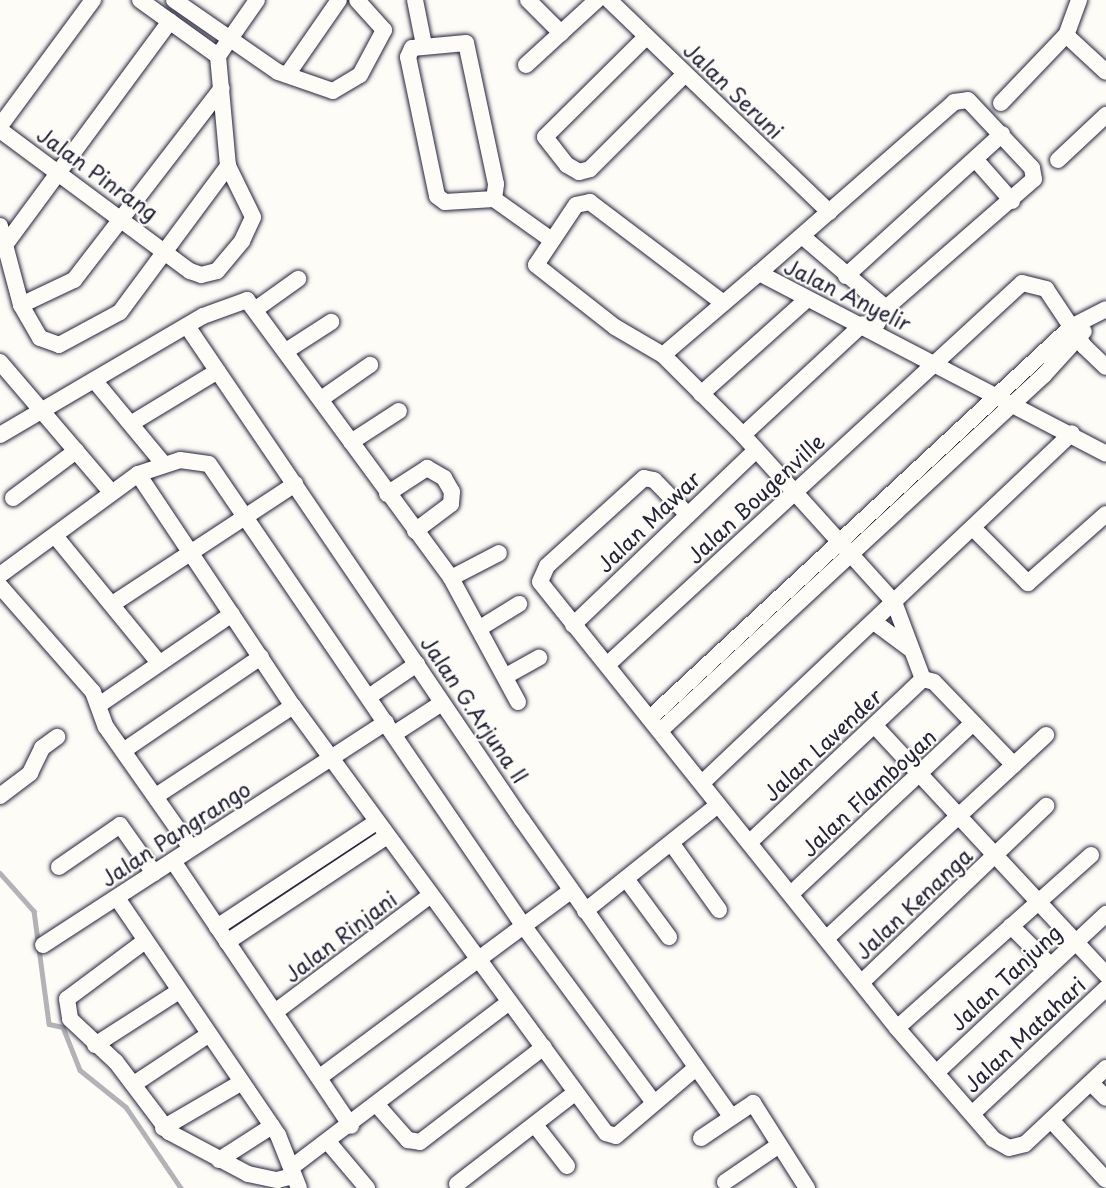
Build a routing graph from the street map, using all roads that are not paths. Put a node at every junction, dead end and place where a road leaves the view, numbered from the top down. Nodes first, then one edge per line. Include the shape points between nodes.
1 (93, 0) edge
2 (140, 0) edge
3 (174, 0) edge
4 (257, 0) edge
5 (339, 0) edge
6 (357, 0) edge
7 (416, 0) edge
8 (528, 0) edge
9 (597, 0) edge
10 (609, 0) edge
11 (1079, 0) edge
12 (170, 21) junction
13 (561, 33) junction
14 (1065, 34) junction
15 (646, 37) junction
16 (230, 39) junction
17 (424, 45) junction
18 (218, 56) junction
19 (526, 65) dead end
20 (1106, 72) edge
21 (684, 74) junction
22 (287, 75) junction
23 (222, 88) junction
24 (1001, 103) dead end
25 (1106, 115) edge
26 (0, 128) edge
27 (1002, 134) junction
28 (975, 159) junction
29 (1058, 160) dead end
30 (228, 166) junction
31 (62, 174) junction
32 (494, 199) junction
33 (1012, 201) junction
34 (829, 212) junction
35 (122, 218) junction
36 (0, 226) edge
37 (802, 236) junction
38 (550, 239) junction
39 (5, 245) junction
40 (170, 252) junction
41 (767, 266) junction
42 (846, 276) junction
43 (298, 279) dead end
44 (805, 300) junction
45 (722, 302) junction
46 (21, 305) junction
47 (256, 309) junction
48 (1106, 309) edge
49 (877, 320) junction
50 (331, 322) dead end
51 (187, 326) junction
52 (1076, 334) junction
53 (286, 351) junction
54 (663, 355) junction
55 (0, 362) edge
56 (370, 365) dead end
57 (934, 365) junction
58 (1106, 367) edge
59 (218, 371) junction
60 (94, 380) junction
61 (701, 394) junction
62 (1007, 398) junction
63 (321, 399) junction
64 (43, 410) junction
65 (399, 411) dead end
66 (132, 423) junction
67 (1072, 433) junction
68 (0, 435) edge
69 (743, 435) junction
70 (351, 442) junction
71 (75, 451) junction
72 (755, 451) junction
73 (1106, 454) edge
74 (162, 462) junction
75 (138, 474) junction
76 (295, 484) junction
77 (110, 491) junction
78 (387, 494) junction
79 (793, 494) junction
80 (13, 498) dead end
81 (687, 514) junction
82 (1106, 514) edge
83 (246, 515) junction
84 (975, 530) junction
85 (415, 531) junction
86 (56, 537) junction
87 (844, 548) junction
88 (190, 553) junction
89 (499, 553) dead end
90 (0, 575) edge
91 (451, 578) junction
92 (0, 586) edge
93 (114, 603) junction
94 (894, 603) junction
95 (519, 604) dead end
96 (232, 614) junction
97 (874, 622) junction
98 (573, 625) junction
99 (480, 628) junction
100 (909, 648) junction
101 (261, 657) junction
102 (539, 658) dead end
103 (725, 659) junction
104 (159, 663) junction
105 (417, 664) junction
106 (607, 665) junction
107 (506, 676) junction
108 (923, 679) junction
109 (370, 696) junction
110 (518, 702) dead end
111 (442, 703) junction
112 (99, 705) junction
113 (293, 706) junction
114 (650, 718) junction
115 (973, 723) junction
116 (875, 726) junction
117 (390, 728) junction
118 (661, 730) junction
119 (1046, 735) dead end
120 (57, 737) dead end
121 (123, 751) junction
122 (331, 758) junction
123 (1014, 765) junction
124 (921, 775) junction
125 (702, 783) junction
126 (0, 796) edge
127 (156, 796) junction
128 (718, 805) junction
129 (1046, 806) dead end
130 (959, 818) junction
131 (376, 822) junction
132 (387, 836) junction
133 (751, 841) junction
134 (672, 844) junction
135 (191, 848) junction
136 (1091, 855) dead end
137 (996, 856) junction
138 (172, 861) junction
139 (59, 867) dead end
140 (154, 873) junction
141 (291, 878) junction
142 (627, 880) junction
143 (570, 891) junction
144 (301, 892) junction
145 (793, 892) junction
146 (431, 895) junction
147 (117, 898) junction
148 (1038, 901) junction
149 (719, 910) dead end
150 (585, 911) junction
151 (1106, 914) edge
152 (1011, 926) junction
153 (217, 927) junction
154 (525, 928) junction
155 (829, 936) junction
156 (669, 937) dead end
157 (145, 941) junction
158 (1076, 941) junction
159 (227, 942) junction
160 (43, 945) dead end
161 (479, 961) junction
162 (1050, 965) junction
163 (1106, 975) edge
164 (862, 982) junction
165 (1106, 988) edge
166 (178, 991) junction
167 (509, 1002) junction
168 (275, 1012) junction
169 (897, 1028) junction
170 (208, 1035) junction
171 (95, 1045) junction
172 (544, 1047) junction
173 (696, 1068) junction
174 (1106, 1068) edge
175 (936, 1073) junction
176 (320, 1077) junction
177 (242, 1082) junction
178 (1091, 1083) junction
179 (134, 1084) junction
180 (576, 1092) junction
181 (1106, 1098) edge
182 (654, 1103) junction
183 (377, 1105) junction
184 (972, 1114) junction
185 (730, 1115) junction
186 (1051, 1120) junction
187 (535, 1125) junction
188 (272, 1126) junction
189 (351, 1126) junction
190 (163, 1128) junction
191 (701, 1138) dead end
192 (329, 1143) junction
193 (778, 1145) junction
194 (219, 1160) junction
195 (567, 1166) dead end
196 (294, 1177) edge
197 (1106, 1180) edge
198 (724, 1182) dead end
199 (457, 1185) dead end
200 (367, 1188) edge
201 (807, 1188) edge

1 - 26 street
2 - 12 street
3 - 16 street
4 - 16 street
5 - 22 street
6 - 22 street via 385,27 360,75 333,92
7 - 17 street
8 - 13 street
9 - 13 street
10 - 15 street, Jalan Seruni
11 - 14 street
12 - 18 street
12 - 31 street
13 - 19 street
14 - 20 street
14 - 24 street
15 - 21 street, Jalan Seruni
15 - 21 street via 545,137 567,165 579,172 590,169
16 - 18 street
16 - 22 street
17 - 32 street via 466,43 496,184
17 - 32 street via 412,48 408,57 437,196 445,202
18 - 23 street
21 - 34 street, Jalan Seruni
23 - 30 street
23 - 35 street
25 - 29 street
26 - 31 street, Jalan Pinrang
27 - 28 street
27 - 33 street via 1034,173
27 - 34 street via 972,103 959,99
28 - 33 street
28 - 42 street
30 - 40 street
30 - 40 street, Jalan Pinrang via 252,211 242,241 210,275 190,271
31 - 35 street, Jalan Pinrang
31 - 39 street
32 - 38 street
33 - 49 street
34 - 37 street
35 - 40 street, Jalan Pinrang
35 - 46 street via 74,280
36 - 39 street
37 - 41 street
37 - 42 street
38 - 45 street via 576,205 590,202
38 - 54 street via 537,260 538,270
39 - 46 street
40 - 46 street via 120,312 54,346 40,338
41 - 44 street, Jalan Anyelir
41 - 45 street, Jalan Anyelir
42 - 49 street
43 - 47 street
44 - 49 street, Jalan Anyelir
44 - 61 street
45 - 54 street, Jalan Anyelir
47 - 51 street via 243,300
47 - 53 street
48 - 52 street
49 - 57 street, Jalan Anyelir
49 - 69 street
50 - 53 street
51 - 59 street, Jalan G.Arjuna ll
51 - 60 street
52 - 57 street, Jalan Bougenville via 1046,289 1027,281
52 - 58 street
52 - 62 street
53 - 63 street
54 - 61 street
55 - 64 street
56 - 63 street
57 - 62 street, Jalan Anyelir
57 - 79 street, Jalan Bougenville
59 - 66 street
59 - 76 street, Jalan G.Arjuna ll
60 - 64 street
60 - 66 street
61 - 69 street
62 - 67 street, Jalan Anyelir
62 - 87 street
63 - 70 street
64 - 68 street
64 - 71 street
65 - 70 street
66 - 74 street
67 - 73 street, Jalan Anyelir
67 - 84 street
69 - 72 street
70 - 78 street
71 - 77 street
71 - 80 street
72 - 79 street
72 - 81 street, Jalan Mawar
74 - 75 street
74 - 83 street via 209,464
75 - 77 street
75 - 88 street
76 - 83 street
76 - 105 street, Jalan G.Arjuna ll
77 - 86 street
78 - 85 street
78 - 85 street via 427,468 444,478 451,504
79 - 87 street
79 - 106 street, Jalan Bougenville
81 - 98 street, Jalan Mawar
81 - 98 street via 654,480 644,478 547,566 540,582
82 - 84 street via 1028,583
83 - 88 street
83 - 109 street
84 - 94 street
85 - 91 street
86 - 90 street
86 - 93 street
87 - 94 street
87 - 103 street
88 - 93 street
88 - 96 street
89 - 91 street
91 - 99 street
92 - 112 street
93 - 104 street
94 - 97 street
94 - 100 street via 903,615
95 - 99 street
96 - 101 street
96 - 104 street
97 - 100 street
97 - 125 street
98 - 106 street
99 - 107 street
100 - 108 street
101 - 113 street
101 - 121 street
102 - 107 street
103 - 114 street
103 - 118 street
104 - 112 street
105 - 109 street
105 - 111 street, Jalan G.Arjuna ll
106 - 114 street
107 - 110 street
108 - 115 street via 934,682
108 - 116 street, Jalan Lavender
109 - 117 street
111 - 117 street, Jalan Pangrango
111 - 143 street, Jalan G.Arjuna ll
112 - 121 street via 105,727
113 - 122 street
113 - 127 street
114 - 118 street
115 - 123 street
115 - 124 street, Jalan Flamboyan
116 - 124 street
116 - 133 street, Jalan Lavender
117 - 122 street, Jalan Pangrango
117 - 154 street
118 - 125 street
119 - 123 street
120 - 126 street via 42,748 30,773
121 - 127 street
122 - 131 street
122 - 135 street, Jalan Pangrango
123 - 130 street
124 - 130 street
124 - 145 street, Jalan Flamboyan
125 - 128 street
127 - 135 street
128 - 133 street
128 - 134 street
129 - 137 street, Jalan Kenanga
130 - 137 street
130 - 155 street
131 - 132 street
131 - 141 street
132 - 144 street
132 - 146 street
133 - 145 street
134 - 142 street
134 - 149 street
135 - 138 street, Jalan Pangrango
136 - 148 street
137 - 148 street
137 - 164 street, Jalan Kenanga
138 - 140 street, Jalan Pangrango
138 - 153 street
139 - 140 street via 120,825
140 - 147 street, Jalan Pangrango
141 - 144 street
141 - 153 street
142 - 150 street
142 - 156 street
143 - 150 street, Jalan G.Arjuna ll
143 - 154 street
144 - 159 street
145 - 155 street
146 - 161 street
146 - 168 street, Jalan Rinjani
147 - 157 street
147 - 160 street, Jalan Pangrango
148 - 152 street
148 - 158 street
150 - 173 street, Jalan G.Arjuna ll
151 - 158 street, Jalan Tanjung
152 - 162 street
152 - 169 street
153 - 159 street
154 - 161 street
154 - 182 street
155 - 164 street
157 - 166 street
157 - 171 street via 66,999 70,1018
158 - 162 street, Jalan Tanjung
158 - 163 street
159 - 168 street
161 - 167 street
161 - 176 street
162 - 175 street, Jalan Tanjung
164 - 169 street
165 - 184 street, Jalan Matahari
166 - 170 street
166 - 171 street
167 - 172 street
167 - 183 street
168 - 176 street
169 - 175 street
170 - 177 street
170 - 179 street
171 - 179 street
172 - 180 street
172 - 183 street via 420,1142 408,1140
173 - 182 street
173 - 185 street, Jalan G.Arjuna ll
174 - 178 street
175 - 184 street
176 - 189 street
177 - 188 street
177 - 190 street
178 - 181 street
178 - 186 street
179 - 190 street
180 - 182 street via 611,1136
180 - 187 street
183 - 189 street
184 - 186 street via 984,1131 1009,1148 1025,1144
185 - 191 street
185 - 193 street via 753,1103
186 - 197 street
187 - 195 street
187 - 199 street
188 - 194 street
188 - 196 street
189 - 192 street
190 - 194 street
192 - 196 street
192 - 200 street
193 - 198 street
193 - 201 street
194 - 196 street via 258,1177

